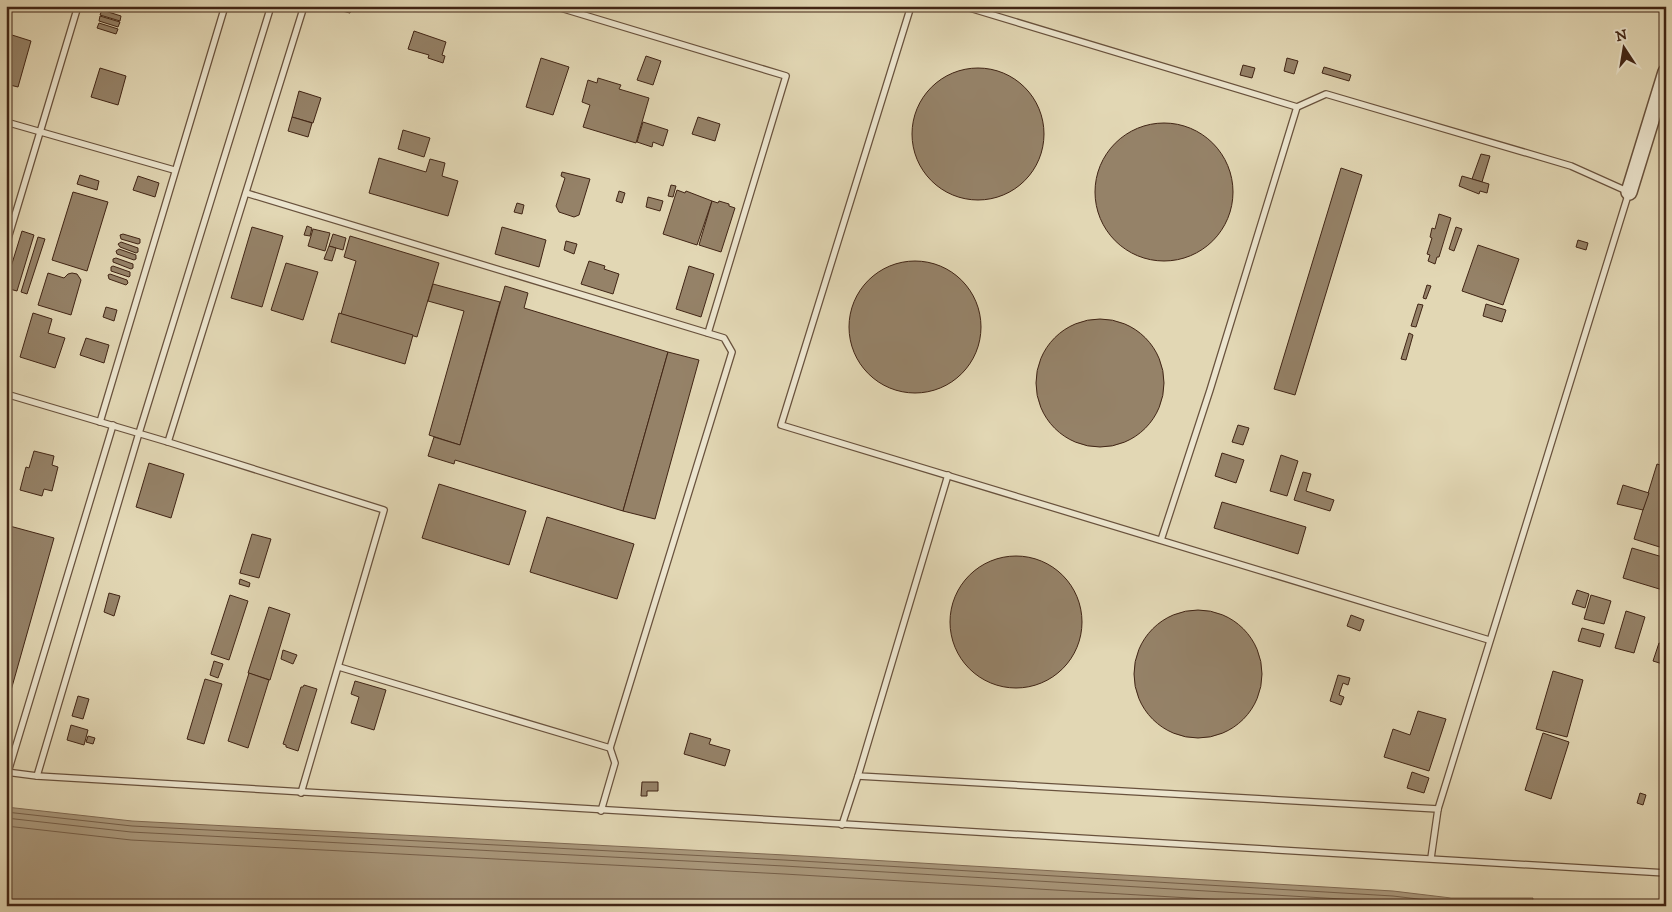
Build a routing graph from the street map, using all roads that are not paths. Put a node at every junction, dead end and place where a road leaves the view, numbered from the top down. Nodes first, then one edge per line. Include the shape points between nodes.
1 (78, 6) edge
2 (225, 6) edge
3 (271, 6) edge
4 (304, 6) edge
5 (554, 6) edge
6 (911, 6) edge
7 (964, 6) edge
8 (1666, 72) edge
9 (1297, 108) junction
10 (6, 122) edge
11 (40, 132) junction
12 (174, 170) junction
13 (1629, 192) junction
14 (246, 193) junction
15 (6, 246) edge
16 (708, 333) junction
17 (6, 394) edge
18 (100, 422) junction
19 (113, 426) junction
20 (139, 433) junction
21 (168, 442) junction
22 (948, 475) junction
23 (1162, 540) junction
24 (1489, 640) junction
25 (339, 667) junction
26 (610, 748) junction
27 (7, 772) edge
28 (37, 776) junction
29 (858, 776) junction
30 (301, 793) junction
31 (1438, 809) junction
32 (601, 811) junction
33 (842, 825) junction
34 (1431, 858) junction
35 (1666, 873) edge

1 - 11 lane
2 - 12 lane
3 - 20 lane
4 - 14 lane
5 - 16 lane via 786,76
6 - 22 lane via 781,425
7 - 9 lane
8 - 13 street
9 - 13 lane via 1326,94 1571,166
9 - 23 lane
10 - 11 lane
11 - 12 lane
11 - 15 lane
12 - 18 lane
13 - 24 lane
14 - 16 lane
14 - 21 lane
16 - 26 lane via 724,338 732,352
17 - 18 lane
18 - 19 lane
19 - 20 lane
19 - 27 lane
20 - 21 lane
20 - 28 lane
21 - 25 lane via 384,510
22 - 23 lane
22 - 29 lane
23 - 24 lane
24 - 31 lane
25 - 26 lane
25 - 30 lane
26 - 32 lane via 616,763
27 - 28 lane
28 - 30 lane
29 - 31 lane
29 - 33 lane
30 - 32 lane
31 - 34 lane
32 - 33 lane
33 - 34 lane
34 - 35 lane

